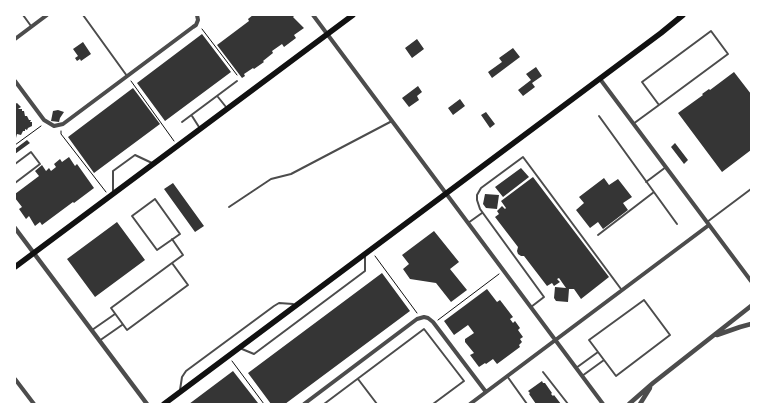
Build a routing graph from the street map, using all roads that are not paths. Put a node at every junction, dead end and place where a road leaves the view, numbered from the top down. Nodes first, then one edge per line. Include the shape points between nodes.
1 (23, 15) edge
2 (47, 15) edge
3 (83, 15) edge
4 (197, 15) edge
5 (313, 15) edge
6 (353, 15) edge
7 (683, 15) edge
8 (31, 26) junction
9 (327, 34) junction
10 (15, 38) edge
11 (128, 76) junction
12 (600, 79) junction
13 (15, 81) edge
14 (237, 82) dead end
15 (217, 96) junction
16 (659, 105) junction
17 (227, 109) junction
18 (191, 116) junction
19 (599, 116) dead end
20 (182, 122) dead end
21 (392, 122) junction
22 (633, 124) junction
23 (201, 128) junction
24 (15, 164) edge
25 (154, 164) junction
26 (666, 167) junction
27 (646, 182) junction
28 (15, 183) edge
29 (751, 189) edge
30 (654, 192) junction
31 (446, 194) junction
32 (111, 195) junction
33 (229, 207) dead end
34 (482, 213) junction
35 (468, 224) junction
36 (677, 224) dead end
37 (708, 224) junction
38 (15, 228) edge
39 (598, 235) dead end
40 (172, 240) junction
41 (368, 252) junction
42 (34, 253) junction
43 (172, 264) junction
44 (15, 267) edge
45 (751, 280) edge
46 (622, 290) junction
47 (297, 305) junction
48 (751, 306) edge
49 (531, 307) junction
50 (115, 314) junction
51 (122, 324) junction
52 (751, 324) edge
53 (92, 331) junction
54 (712, 337) junction
55 (556, 340) junction
56 (100, 341) junction
57 (240, 348) junction
58 (598, 352) junction
59 (604, 360) junction
60 (576, 368) junction
61 (543, 372) dead end
62 (507, 376) junction
63 (582, 376) junction
64 (15, 379) edge
65 (358, 379) junction
66 (653, 383) junction
67 (180, 392) junction
68 (486, 392) junction
69 (34, 404) edge
70 (147, 404) edge
71 (164, 404) edge
72 (304, 404) edge
73 (324, 404) edge
74 (377, 404) edge
75 (434, 404) edge
76 (470, 404) edge
77 (527, 404) edge
78 (568, 404) edge
79 (603, 404) edge
80 (628, 404) edge
81 (640, 404) edge

1 - 8 lane
2 - 8 street
3 - 11 lane
4 - 11 street via 193,27
5 - 9 street
6 - 9 main road
7 - 12 main road
8 - 10 street
9 - 17 main road
9 - 21 street
11 - 13 street via 60,126 46,122
12 - 22 street
12 - 31 main road
14 - 15 lane
15 - 17 lane
15 - 18 lane
16 - 16 lane via 642,82 711,31 728,54
16 - 22 lane
17 - 23 main road
18 - 20 lane
18 - 23 lane
19 - 27 lane
21 - 31 street
21 - 33 lane via 291,174 271,179
22 - 26 street
23 - 25 main road
24 - 28 lane via 31,152 40,164
25 - 32 main road
25 - 32 lane via 134,155 127,160 113,171
26 - 27 lane
26 - 37 street
27 - 30 lane
29 - 37 lane
30 - 36 lane
30 - 39 lane
31 - 35 street
31 - 41 main road
32 - 42 main road
34 - 35 lane
34 - 46 lane via 477,203 479,191 523,157
34 - 49 lane via 544,297
35 - 49 street
37 - 45 street
37 - 46 street
38 - 42 street
40 - 40 lane via 157,250 132,216 154,200 180,234
40 - 43 lane via 183,255
41 - 47 main road
41 - 57 lane via 365,271 254,354
42 - 44 main road
42 - 53 street
43 - 50 lane via 110,308
43 - 51 lane via 188,285 126,330
46 - 55 street
47 - 57 main road
47 - 67 lane via 276,304 186,371
48 - 54 street
49 - 55 street
50 - 51 lane
50 - 53 lane
51 - 56 lane
52 - 54 street
53 - 56 street
54 - 66 street
55 - 60 street
55 - 62 street
56 - 70 street
57 - 67 main road
58 - 59 lane
58 - 59 lane via 589,340 644,300 670,335 616,376
58 - 60 lane
59 - 63 lane
60 - 63 street
61 - 78 lane
62 - 68 street
62 - 77 lane
63 - 79 street
64 - 69 street
65 - 73 lane
65 - 74 lane
65 - 75 lane via 424,329 464,381
66 - 80 street
66 - 81 street
67 - 71 main road
68 - 72 street via 434,323 428,318 419,318
68 - 76 street

